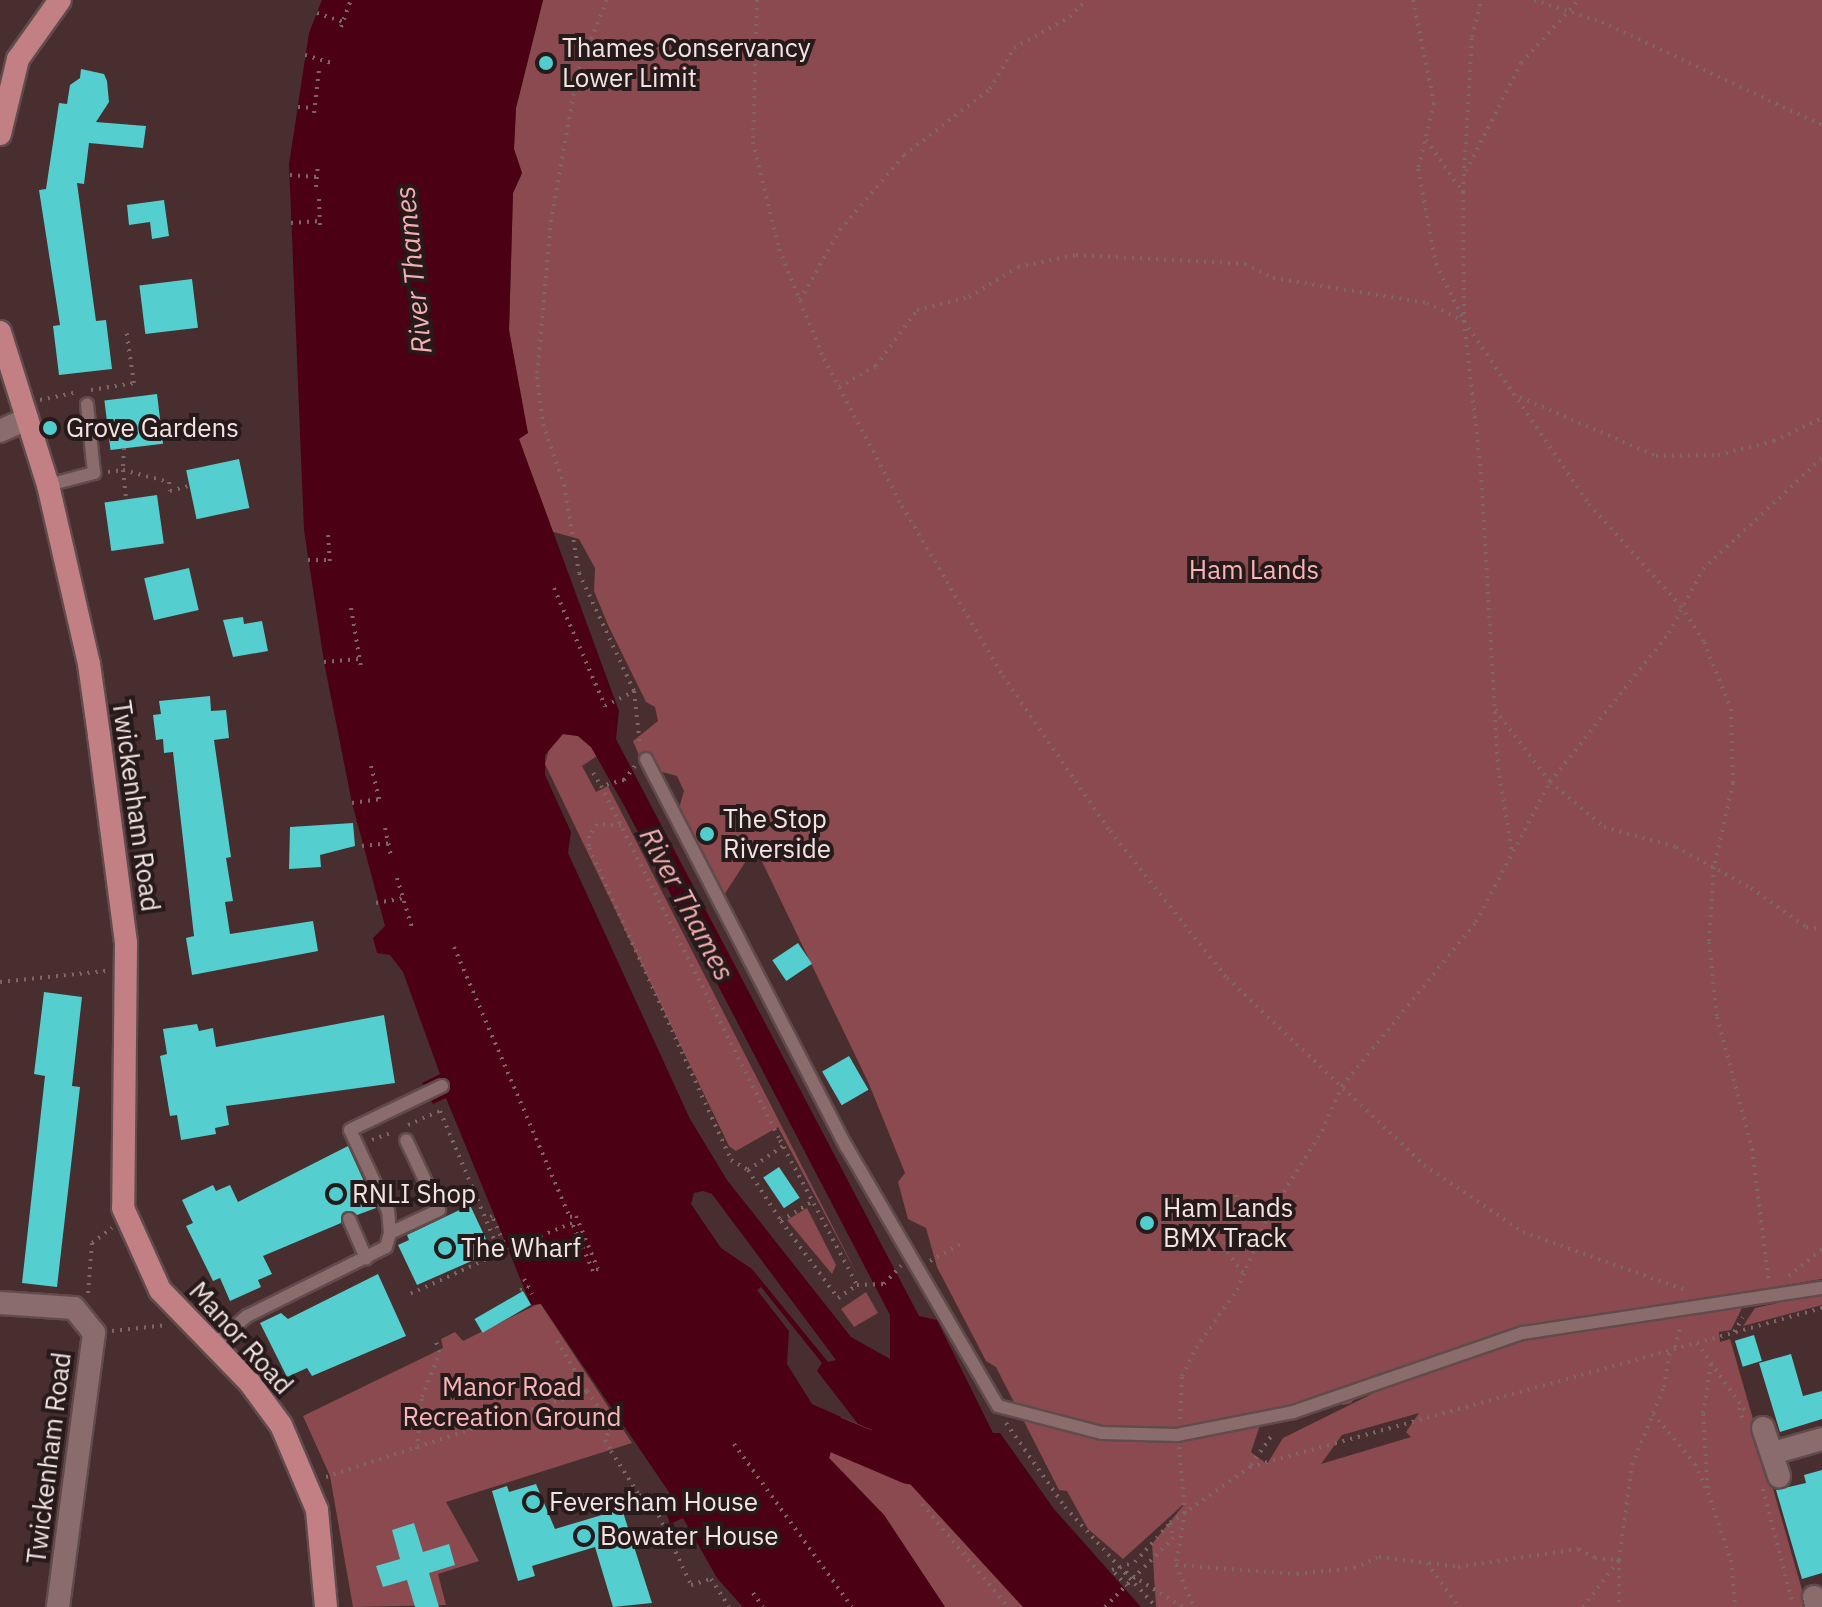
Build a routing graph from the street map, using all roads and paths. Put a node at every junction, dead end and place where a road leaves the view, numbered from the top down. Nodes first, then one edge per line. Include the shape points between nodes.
1 (60, 0) edge
2 (351, 0) edge
3 (607, 0) edge
4 (757, 0) edge
5 (1086, 0) edge
6 (1413, 0) edge
7 (1481, 0) edge
8 (1534, 0) edge
9 (1579, 0) edge
10 (1569, 12) junction
11 (317, 13) dead end
12 (305, 55) dead end
13 (332, 63) dead end
14 (319, 70) dead end
15 (298, 107) dead end
16 (1822, 125) edge
17 (0, 134) edge
18 (1426, 140) junction
19 (318, 164) dead end
20 (1466, 171) junction
21 (290, 175) dead end
22 (317, 177) junction
23 (316, 187) dead end
24 (1463, 192) junction
25 (319, 199) dead end
26 (320, 221) junction
27 (291, 223) dead end
28 (320, 229) dead end
29 (800, 300) junction
30 (1464, 321) junction
31 (126, 329) dead end
32 (0, 332) edge
33 (839, 387) junction
34 (1517, 396) junction
35 (87, 404) dead end
36 (25, 412) junction
37 (1822, 418) edge
38 (0, 431) edge
39 (124, 448) dead end
40 (1822, 458) edge
41 (123, 470) junction
42 (94, 473) junction
43 (48, 485) junction
44 (189, 486) dead end
45 (126, 499) dead end
46 (328, 535) dead end
47 (308, 560) dead end
48 (554, 588) dead end
49 (1681, 606) junction
50 (351, 608) dead end
51 (359, 659) junction
52 (324, 662) dead end
53 (361, 667) dead end
54 (634, 691) junction
55 (1494, 708) junction
56 (646, 759) joint
57 (371, 766) dead end
58 (631, 768) dead end
59 (593, 773) dead end
60 (1550, 782) junction
61 (601, 786) junction
62 (352, 803) dead end
63 (623, 827) junction
64 (385, 828) dead end
65 (389, 843) junction
66 (362, 846) dead end
67 (1513, 854) junction
68 (391, 856) dead end
69 (1714, 867) junction
70 (397, 878) dead end
71 (403, 898) junction
72 (376, 903) dead end
73 (1822, 929) edge
74 (413, 931) dead end
75 (454, 947) dead end
76 (124, 968) junction
77 (0, 982) edge
78 (442, 1086) dead end
79 (1342, 1086) junction
80 (406, 1140) dead end
81 (783, 1146) junction
82 (748, 1170) junction
83 (1236, 1192) dead end
84 (814, 1200) junction
85 (127, 1217) junction
86 (349, 1219) dead end
87 (486, 1219) dead end
88 (781, 1221) junction
89 (390, 1233) junction
90 (961, 1244) dead end
91 (1225, 1244) dead end
92 (1822, 1249) edge
93 (1227, 1252) dead end
94 (366, 1258) junction
95 (894, 1271) dead end
96 (920, 1271) junction
97 (1243, 1273) junction
98 (524, 1279) dead end
99 (857, 1285) junction
100 (528, 1287) junction
101 (1822, 1288) edge
102 (160, 1290) joint
103 (520, 1290) dead end
104 (532, 1294) dead end
105 (1701, 1294) dead end
106 (1771, 1295) junction
107 (0, 1303) edge
108 (1687, 1307) junction
109 (1822, 1308) edge
110 (188, 1323) junction
111 (90, 1326) junction
112 (557, 1341) dead end
113 (436, 1342) dead end
114 (1697, 1343) junction
115 (212, 1346) junction
116 (1672, 1349) junction
117 (1711, 1364) junction
118 (587, 1391) junction
119 (998, 1406) junction
120 (1739, 1408) junction
121 (1293, 1412) junction
122 (1653, 1414) junction
123 (1756, 1433) junction
124 (1177, 1435) junction
125 (1822, 1439) edge
126 (734, 1444) dead end
127 (417, 1449) junction
128 (1773, 1453) junction
129 (1250, 1467) junction
130 (1770, 1479) joint
131 (309, 1482) junction
132 (1708, 1493) junction
133 (922, 1504) dead end
134 (1185, 1512) junction
135 (1170, 1523) junction
136 (1619, 1560) junction
137 (1427, 1563) junction
138 (1118, 1565) junction
139 (1176, 1565) junction
140 (1127, 1586) junction
141 (753, 1593) dead end
142 (1812, 1602) edge
143 (58, 1607) edge
144 (326, 1607) edge
145 (729, 1607) edge
146 (763, 1607) edge
147 (852, 1607) edge
148 (1008, 1607) edge
149 (1105, 1607) edge
150 (1156, 1607) edge
151 (1183, 1607) edge
152 (1194, 1607) edge
153 (1459, 1607) edge
154 (1583, 1607) edge
155 (1619, 1607) edge
156 (1735, 1607) edge

1 - 17 main road via 18,59
2 - 11 path via 342,24
3 - 54 path via 575,85 551,220 537,377 579,573
4 - 29 path via 753,142 779,249
5 - 29 path via 1070,17 1014,48 990,89 904,155 840,230
6 - 18 path via 1434,103
7 - 20 path via 1472,37
8 - 10 path
9 - 10 path
10 - 16 path
10 - 20 path via 1521,63
12 - 13 path
14 - 15 path via 314,111
18 - 24 path
18 - 30 path via 1418,169 1436,264
19 - 22 path
20 - 24 path
21 - 22 path
22 - 23 path
24 - 30 path
25 - 26 path
26 - 27 path
26 - 28 path
29 - 33 path
30 - 33 path via 1427,303 1273,278 1245,264 1076,255 1018,267 969,297 917,310 876,366
30 - 34 path
30 - 55 path via 1481,472
31 - 36 path via 134,383
32 - 36 main road, Twickenham Road
33 - 79 path via 1003,676 1110,831 1227,978
34 - 37 path via 1656,456 1718,455 1774,441
34 - 49 path via 1589,504
35 - 42 lane
36 - 38 street
36 - 43 main road, Twickenham Road
39 - 41 path
40 - 49 path via 1703,569
41 - 42 path
41 - 44 path via 169,482 170,491
41 - 45 path
42 - 43 lane
43 - 76 main road, Twickenham Road via 89,664 126,943
46 - 47 path via 330,562
48 - 54 path via 605,706
49 - 60 path via 1669,633
49 - 69 path via 1704,642 1731,709 1733,783
50 - 51 path
51 - 52 path
51 - 53 path
54 - 56 path
55 - 60 path
55 - 67 path
56 - 96 lane via 846,1146
57 - 62 path via 380,800
58 - 61 path via 624,780
59 - 61 path
60 - 67 path
60 - 69 path via 1604,827 1676,847
61 - 63 path
63 - 81 path
63 - 82 path via 597,824 589,848 731,1160
64 - 65 path
65 - 66 path
65 - 68 path
67 - 79 path via 1476,922
69 - 73 path via 1806,927
69 - 106 path via 1709,942 1717,1017 1752,1149
70 - 71 path
71 - 72 path
71 - 74 path
75 - 87 path via 570,1217 576,1216 598,1269 593,1271 572,1223 507,1250 492,1216
76 - 77 path
76 - 85 main road, Twickenham Road via 121,1189
78 - 89 lane via 350,1130 388,1211
79 - 97 path
79 - 105 path via 1424,1165 1523,1232
80 - 89 lane via 439,1210
81 - 82 path
81 - 84 path
82 - 88 path
83 - 91 path via 1237,1213
84 - 88 path
84 - 99 path
85 - 102 main road, Twickenham Road
85 - 111 path via 92,1243
86 - 94 lane
88 - 99 path via 838,1298
89 - 94 lane via 386,1247
90 - 96 path
92 - 106 path
93 - 97 path
94 - 115 lane via 247,1316
95 - 99 path via 884,1284
96 - 119 lane
97 - 124 path via 1182,1376
98 - 100 path
100 - 103 path
100 - 104 path
101 - 106 lane
102 - 110 main road, Manor Road
106 - 108 lane
107 - 111 street via 74,1308
108 - 116 path
108 - 121 lane via 1523,1333
109 - 114 path
110 - 111 path
110 - 115 main road, Manor Road
111 - 143 street, Twickenham Road
112 - 118 path
113 - 127 path via 440,1352 422,1397
114 - 116 path
114 - 117 path
115 - 131 main road, Manor Road via 270,1409
116 - 122 path
116 - 129 path
117 - 120 path
117 - 132 path via 1703,1414
118 - 127 path
118 - 145 path via 611,1426 605,1440 639,1495 652,1501 691,1585 711,1579
119 - 124 lane via 1102,1433
119 - 138 path via 1013,1436 1065,1507
120 - 123 path
120 - 123 path
121 - 124 lane
121 - 129 path
122 - 132 path via 1695,1464
122 - 136 path via 1632,1465
123 - 128 street
124 - 134 path
125 - 128 street
126 - 147 path
127 - 131 path
128 - 130 street
129 - 134 path
130 - 142 path
131 - 144 main road, Manor Road via 320,1525
132 - 156 path via 1731,1560
133 - 148 path
134 - 135 path
134 - 139 path
135 - 138 path via 1135,1562
135 - 140 path, bridge via 1173,1538
136 - 137 path via 1595,1558 1579,1549 1458,1567
136 - 154 path
136 - 155 path
137 - 139 path via 1379,1557 1354,1568 1297,1574
137 - 153 path
138 - 140 path via 1112,1570
138 - 150 path
138 - 151 path
139 - 152 path
140 - 149 path, bridge
141 - 146 path

